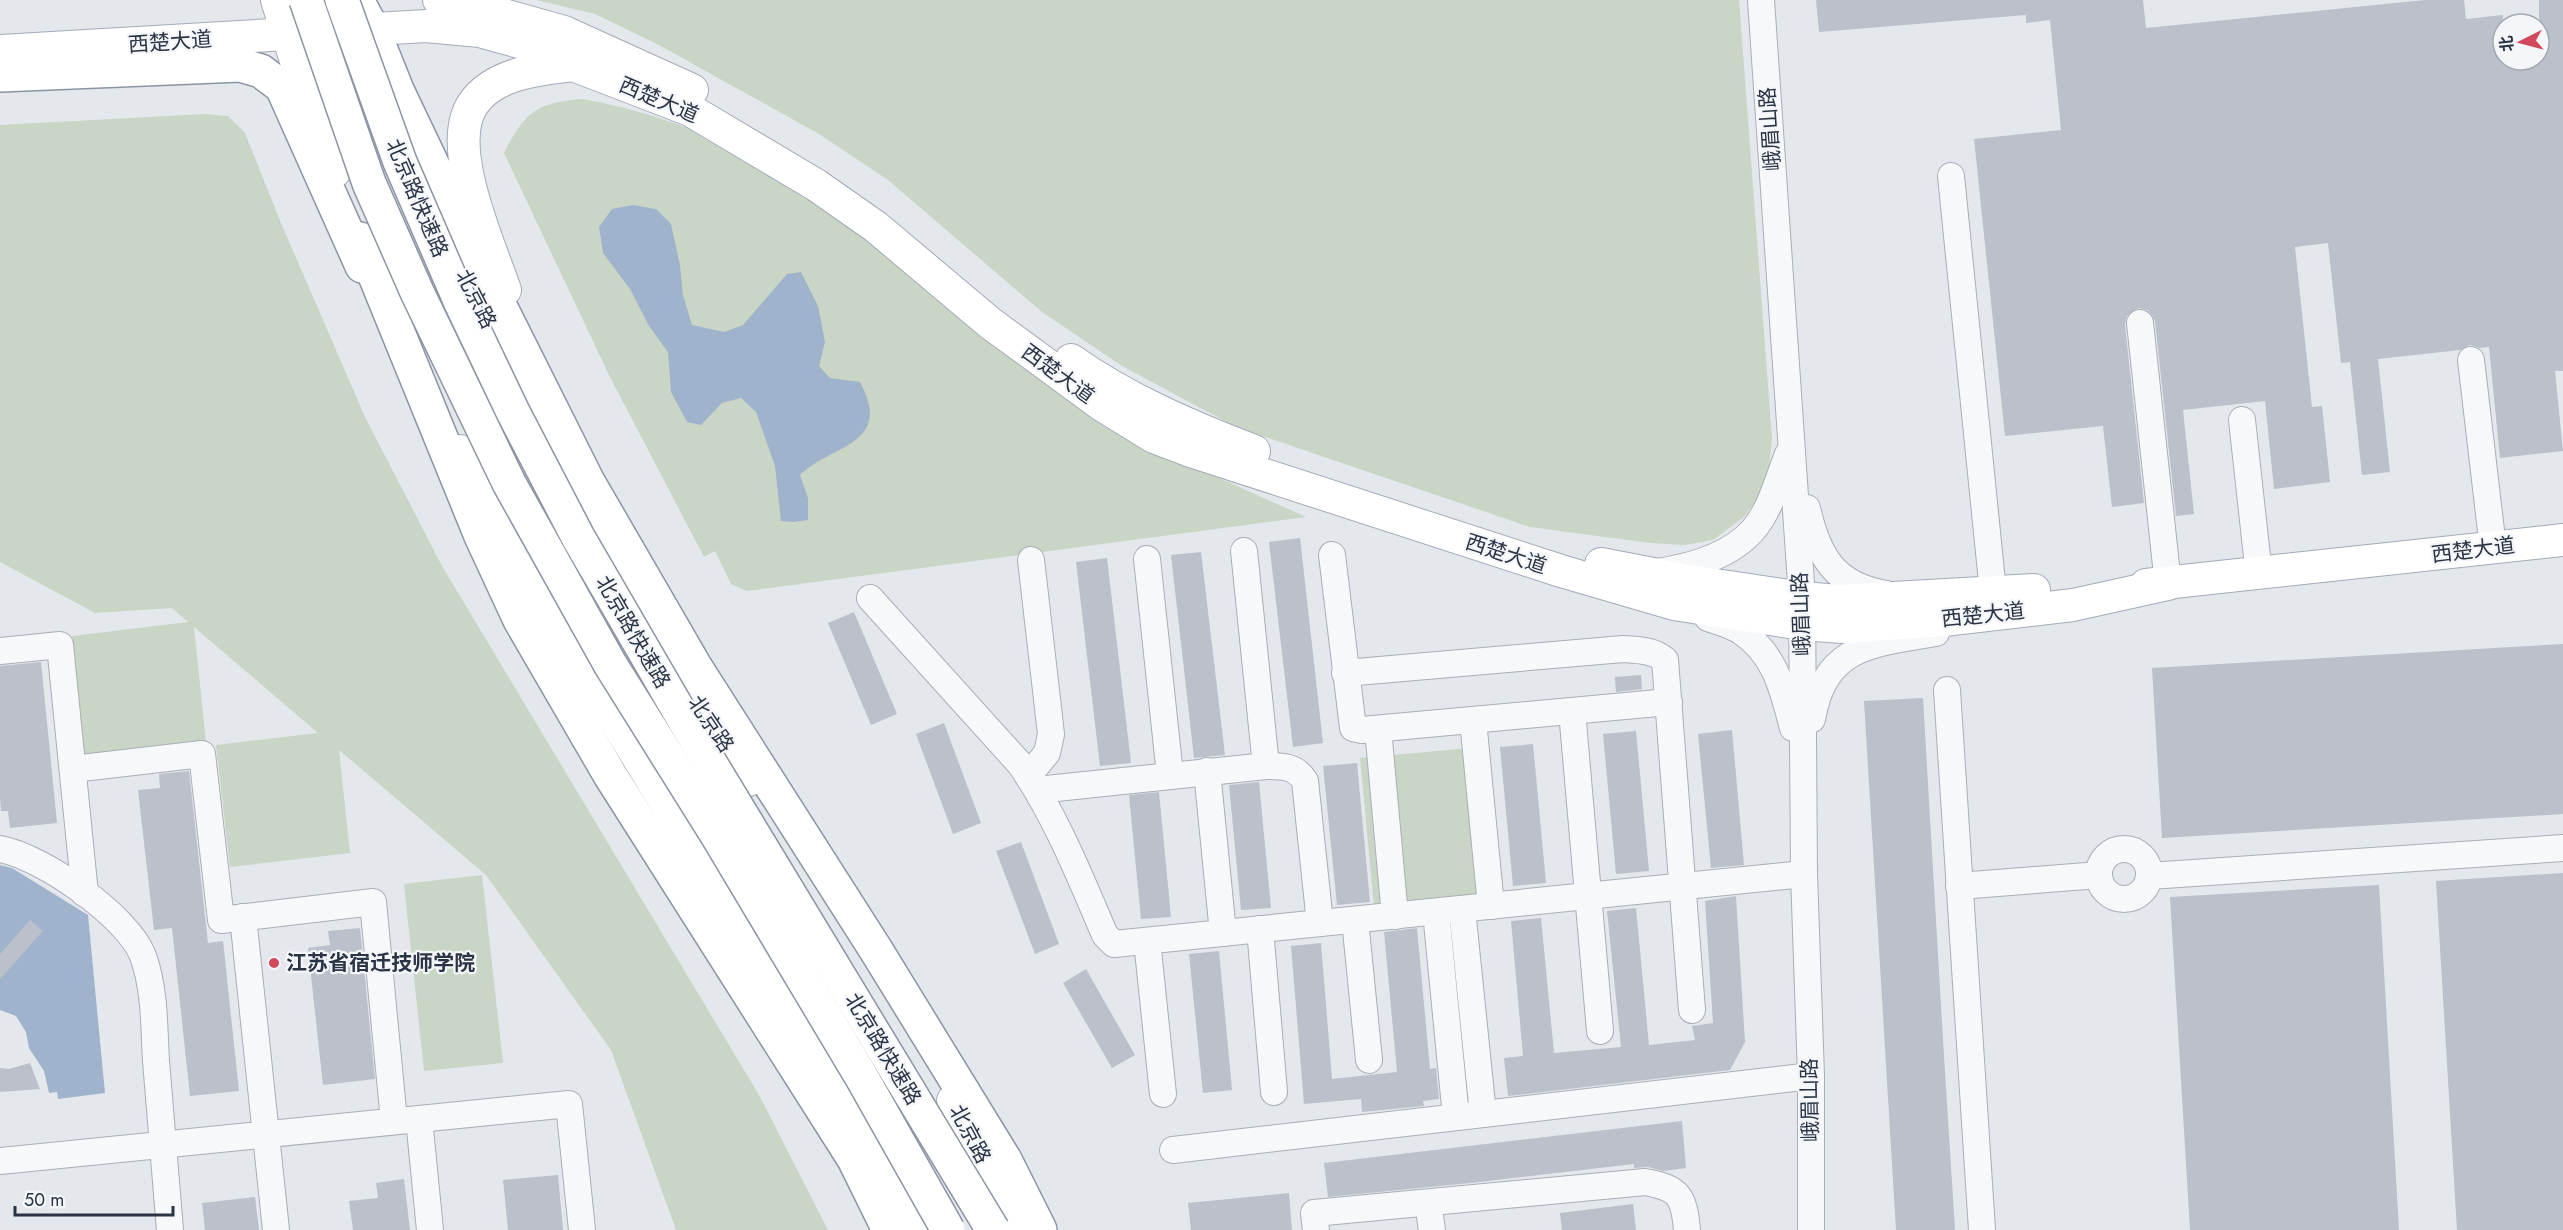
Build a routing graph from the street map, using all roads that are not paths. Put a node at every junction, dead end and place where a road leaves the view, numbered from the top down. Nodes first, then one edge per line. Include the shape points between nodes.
1 (277, 0) edge
2 (306, 0) edge
3 (342, 0) edge
4 (439, 0) edge
5 (1761, 0) edge
6 (361, 15) edge
7 (288, 35) junction
8 (0, 51) edge
9 (573, 65) junction
10 (0, 75) edge
11 (1950, 176) dead end
12 (360, 239) junction
13 (2140, 323) dead end
14 (2471, 360) dead end
15 (536, 375) junction
16 (2242, 420) dead end
17 (1791, 445) junction
18 (464, 495) junction
19 (2563, 540) edge
20 (2493, 548) junction
21 (1244, 551) dead end
22 (1332, 555) dead end
23 (1147, 559) dead end
24 (1031, 560) dead end
25 (1650, 574) junction
26 (2259, 574) junction
27 (2168, 584) junction
28 (1993, 592) junction
29 (870, 598) dead end
30 (1914, 598) junction
31 (1674, 604) junction
32 (2073, 605) junction
33 (1802, 611) junction
34 (0, 651) edge
35 (1345, 673) junction
36 (1947, 690) dead end
37 (1669, 702) junction
38 (1572, 711) junction
39 (1473, 720) junction
40 (1378, 729) junction
41 (1266, 766) junction
42 (1803, 766) junction
43 (73, 769) junction
44 (1207, 771) junction
45 (1170, 775) junction
46 (1032, 783) junction
47 (2563, 848) edge
48 (0, 849) edge
49 (1804, 874) junction
50 (1959, 886) junction
51 (1682, 887) junction
52 (85, 894) junction
53 (1588, 896) junction
54 (1491, 906) junction
55 (1462, 909) junction
56 (1436, 912) junction
57 (1395, 916) junction
58 (243, 917) junction
59 (1354, 920) junction
60 (1320, 923) junction
61 (1260, 929) junction
62 (1223, 933) junction
63 (1147, 941) junction
64 (1692, 1010) dead end
65 (1600, 1032) dead end
66 (1369, 1060) dead end
67 (1810, 1076) junction
68 (1274, 1092) dead end
69 (1163, 1094) dead end
70 (1483, 1114) junction
71 (1456, 1117) junction
72 (407, 1120) junction
73 (266, 1134) junction
74 (163, 1144) junction
75 (1173, 1149) dead end
76 (0, 1161) edge
77 (1428, 1203) junction
78 (170, 1230) edge
79 (276, 1230) edge
80 (430, 1230) edge
81 (582, 1230) edge
82 (889, 1230) edge
83 (921, 1230) edge
84 (948, 1230) edge
85 (993, 1230) edge
86 (1021, 1230) edge
87 (1040, 1230) edge
88 (1316, 1230) edge
89 (1432, 1230) edge
90 (1688, 1230) edge
91 (1811, 1230) edge
92 (1982, 1230) edge

1 - 7 main road
2 - 84 highway, 北京路快速路, bridge via 369,183 509,483 610,664 861,1076
3 - 85 highway, 北京路快速路, bridge via 400,162 513,412 567,516 686,723
4 - 25 main road, 西楚大道 via 564,32 698,92 783,140 864,196 984,299 1082,368 1201,431 1355,488 1491,532 1570,557
5 - 17 street, 峨眉山路
6 - 7 main road, 西楚大道
6 - 9 main road, 西楚大道 via 480,31 541,48
6 - 15 highway
6 - 86 main road, 北京路 via 422,192 543,433 658,645 817,881 940,1077
7 - 8 main road, 西楚大道
7 - 12 main road
9 - 15 main road via 535,69 491,87 472,104 464,132 463,162
9 - 31 main road, 西楚大道 via 690,110 816,184 876,227 1055,373 1154,437 1516,557
10 - 18 highway via 240,65 261,71 282,87
11 - 28 street
12 - 18 highway
12 - 83 main road via 405,342 475,481 620,728 896,1179
13 - 27 street
14 - 20 street
15 - 87 highway via 586,480 696,668 1005,1160
16 - 26 street
17 - 25 street via 1767,507 1739,542 1685,567
17 - 30 street via 1812,532 1834,571 1872,591
17 - 33 street, 峨眉山路
18 - 82 highway via 520,620 610,775 854,1159
19 - 20 main road, 西楚大道
20 - 26 main road, 西楚大道
21 - 41 street
22 - 35 street
23 - 45 street
24 - 46 street via 1051,734 1047,753
25 - 33 main road, 西楚大道
26 - 27 main road, 西楚大道
27 - 28 main road, 西楚大道
27 - 32 main road, 西楚大道
28 - 30 main road, 西楚大道
29 - 46 street via 1020,764
30 - 33 main road, 西楚大道 via 1840,601
31 - 33 main road, 西楚大道
31 - 42 street via 1740,631 1758,645 1780,679
32 - 33 main road, 西楚大道 via 1843,627
32 - 42 street via 1871,645 1846,658 1832,668 1816,695
33 - 42 street, 峨眉山路
34 - 43 street via 60,645
35 - 37 street via 1632,650 1665,660
35 - 40 street via 1353,728
36 - 50 street
37 - 38 street
37 - 51 street
38 - 39 street
38 - 53 street
39 - 40 street
39 - 54 street
40 - 57 street
41 - 44 street
41 - 60 street via 1284,766 1300,772 1305,781
42 - 49 street, 峨眉山路
43 - 52 street
43 - 58 street via 202,754 221,920
44 - 45 street
44 - 62 street
45 - 46 street
46 - 63 street via 1105,935 1114,944
47 - 50 street via 2149,876 2144,859 2130,849 2112,851 2100,864 2099,875
48 - 52 street via 28,857
49 - 51 street
49 - 67 street, 峨眉山路
50 - 92 street
51 - 53 street
51 - 64 street
52 - 74 street via 123,927 143,955 152,1002
53 - 54 street
53 - 65 street
54 - 55 street
55 - 56 street
55 - 70 street
56 - 57 street
56 - 71 street
57 - 59 street
58 - 72 street via 373,902
58 - 73 street
59 - 60 street
59 - 66 street
60 - 61 street
61 - 62 street
61 - 68 street
62 - 63 street
63 - 69 street
67 - 70 street
67 - 91 street, 峨眉山路
70 - 71 street
71 - 75 street
72 - 73 street
72 - 80 street
72 - 81 street via 569,1104
73 - 74 street
73 - 79 street
74 - 76 street
74 - 78 street
77 - 88 street via 1314,1214
77 - 89 street
77 - 90 street via 1645,1182 1668,1186 1679,1196

